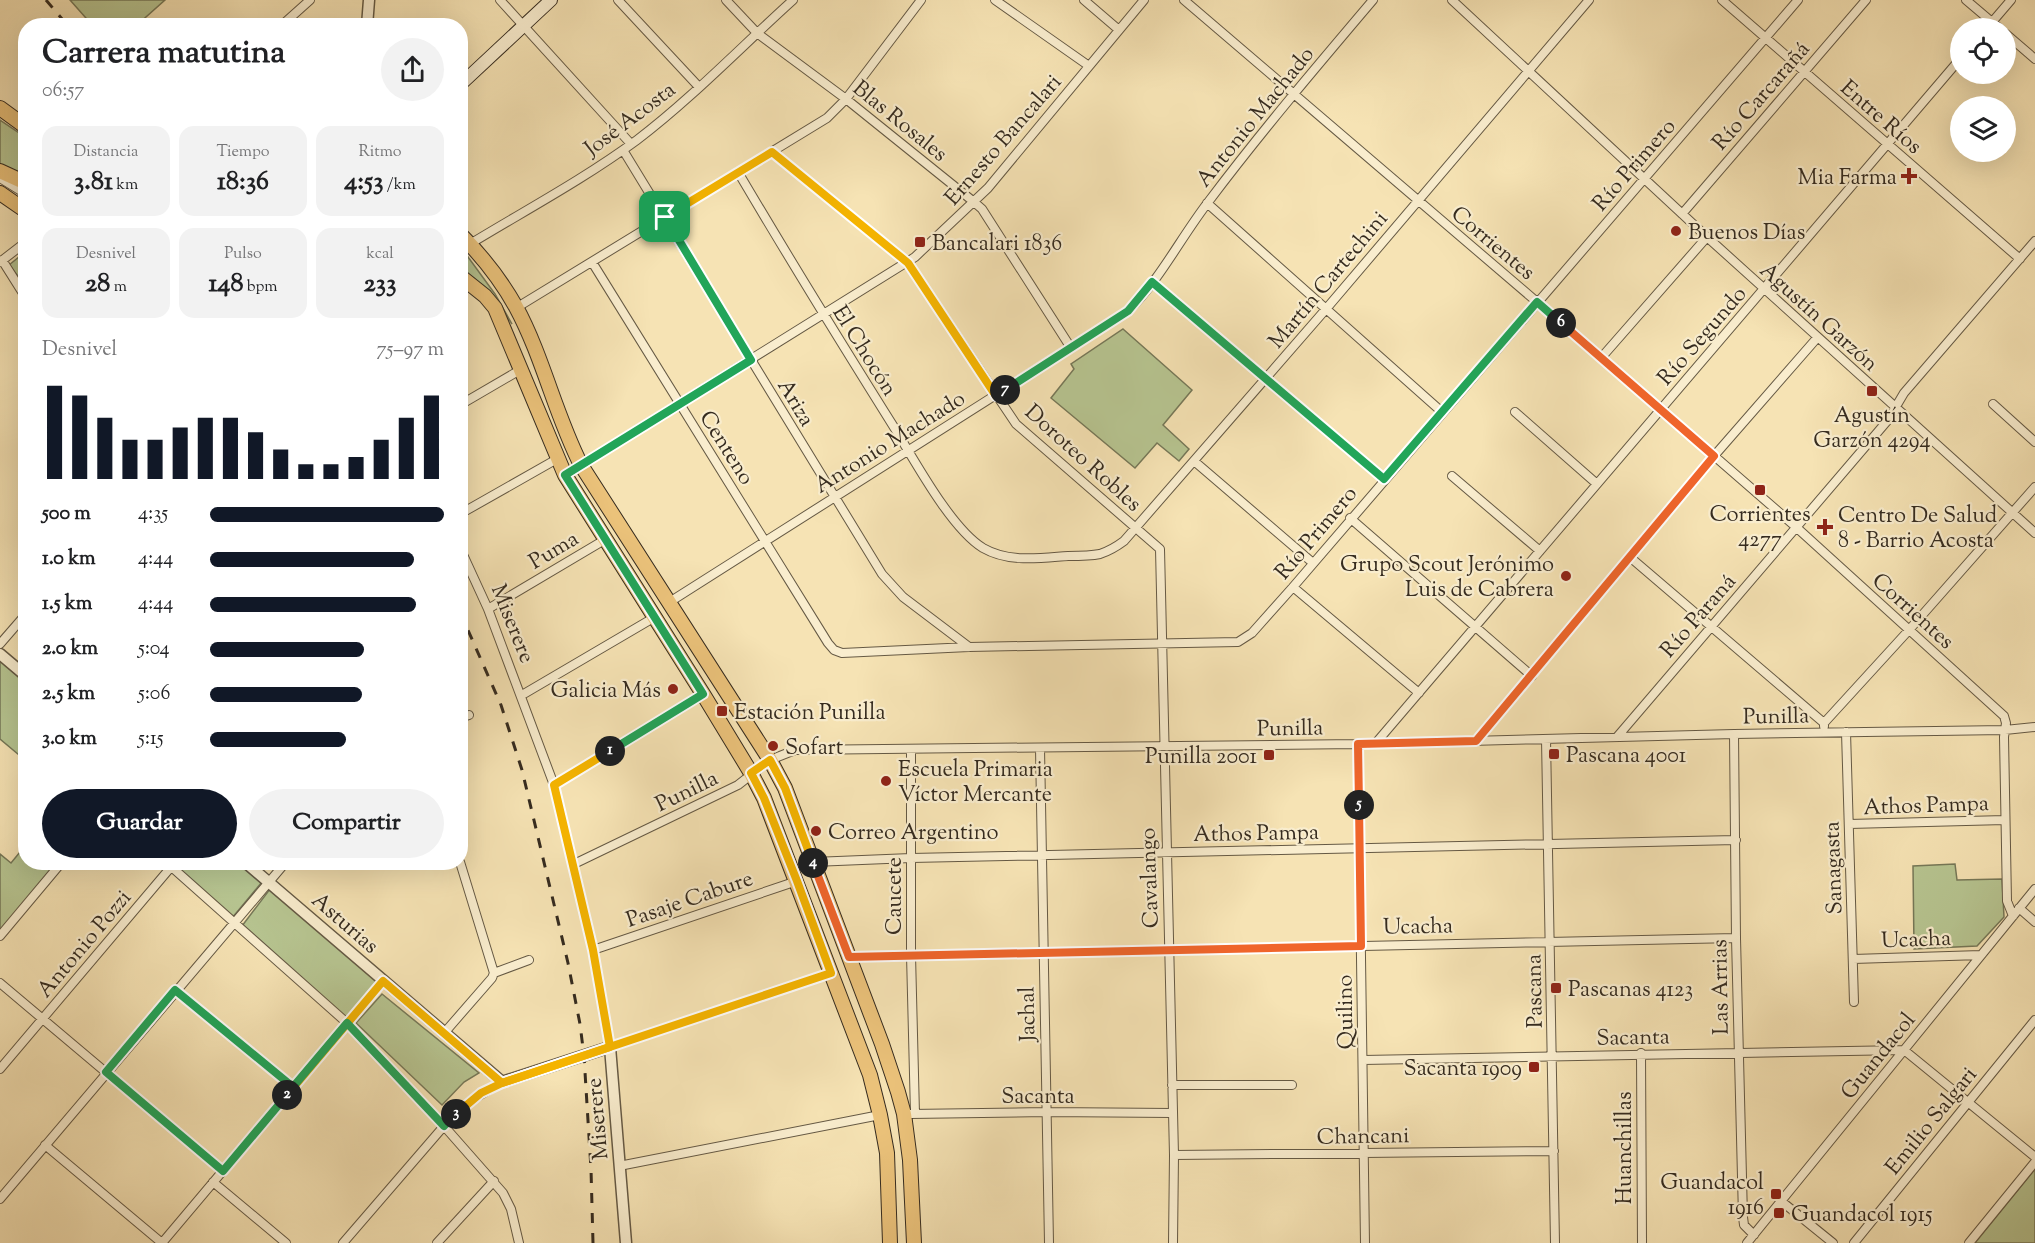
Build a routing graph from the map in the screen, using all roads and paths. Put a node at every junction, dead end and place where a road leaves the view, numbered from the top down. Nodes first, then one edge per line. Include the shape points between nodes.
1 (310, 0) edge
2 (369, 0) edge
3 (500, 0) edge
4 (551, 0) edge
5 (618, 0) edge
6 (726, 0) edge
7 (793, 0) edge
8 (921, 0) edge
9 (995, 0) edge
10 (1084, 0) edge
11 (1144, 0) edge
12 (1184, 0) edge
13 (1374, 0) edge
14 (1452, 0) edge
15 (1589, 0) edge
16 (1722, 0) edge
17 (1798, 0) edge
18 (1866, 0) edge
19 (1966, 0) edge
20 (2011, 0) edge
21 (290, 18) edge
22 (368, 18) edge
23 (1985, 18) edge
24 (1999, 18) edge
25 (524, 26) junction
26 (1119, 30) junction
27 (757, 33) junction
28 (1765, 38) junction
29 (2016, 43) edge
30 (2035, 59) edge
31 (1089, 66) junction
32 (1529, 70) junction
33 (1950, 71) edge
34 (1804, 72) junction
35 (468, 78) edge
36 (699, 87) junction
37 (1293, 93) junction
38 (846, 99) junction
39 (0, 108) edge
40 (18, 121) edge
41 (631, 144) junction
42 (1887, 145) junction
43 (623, 150) junction
44 (772, 152) junction
45 (0, 171) edge
46 (738, 172) junction
47 (0, 178) edge
48 (18, 179) edge
49 (1644, 179) junction
50 (18, 189) edge
51 (0, 193) edge
52 (1418, 200) junction
53 (974, 202) junction
54 (1207, 203) junction
55 (18, 205) edge
56 (1682, 214) junction
57 (665, 217) junction
58 (468, 237) edge
59 (1707, 237) junction
60 (2035, 241) edge
61 (468, 242) edge
62 (18, 248) edge
63 (2020, 259) junction
64 (1, 261) edge
65 (592, 262) junction
66 (908, 263) junction
67 (468, 282) edge
68 (1152, 282) junction
69 (18, 286) edge
70 (1764, 289) junction
71 (1537, 302) junction
72 (516, 308) junction
73 (1326, 309) junction
74 (823, 315) junction
75 (1817, 338) junction
76 (1071, 348) junction
77 (1601, 358) junction
78 (751, 360) junction
79 (520, 370) junction
80 (1266, 379) junction
81 (996, 396) junction
82 (468, 400) edge
83 (680, 404) junction
84 (1993, 404) dead end
85 (1896, 408) junction
86 (1661, 410) junction
87 (1442, 412) junction
88 (1515, 412) dead end
89 (2035, 441) edge
90 (908, 450) junction
91 (1714, 456) junction
92 (557, 459) junction
93 (1194, 461) junction
94 (581, 465) junction
95 (565, 475) junction
96 (1452, 476) dead end
97 (1384, 479) junction
98 (1598, 484) junction
99 (2035, 487) edge
100 (834, 497) junction
101 (468, 509) edge
102 (2013, 513) junction
103 (1350, 518) junction
104 (1136, 527) junction
105 (1796, 527) junction
106 (2035, 533) edge
107 (606, 539) junction
108 (765, 541) junction
109 (1160, 549) joint
110 (1540, 551) junction
111 (1004, 556) joint
112 (1631, 558) junction
113 (1313, 563) junction
114 (468, 565) edge
115 (1293, 587) junction
116 (668, 603) junction
117 (488, 609) junction
118 (655, 617) junction
119 (18, 623) edge
120 (1475, 626) junction
121 (1712, 626) junction
122 (1909, 630) junction
123 (0, 644) edge
124 (1162, 644) junction
125 (969, 647) junction
126 (834, 650) joint
127 (0, 654) edge
128 (18, 669) edge
129 (1532, 675) junction
130 (1419, 693) junction
131 (703, 694) junction
132 (522, 695) junction
133 (1824, 727) junction
134 (2035, 727) edge
135 (2005, 729) junction
136 (1846, 732) junction
137 (1734, 734) junction
138 (1617, 737) junction
139 (1546, 739) junction
140 (1476, 741) junction
141 (1358, 744) junction
142 (1375, 744) junction
143 (1163, 746) junction
144 (1040, 748) junction
145 (911, 749) junction
146 (770, 760) junction
147 (751, 773) junction
148 (554, 785) junction
149 (2005, 820) junction
150 (1849, 824) junction
151 (1736, 840) junction
152 (1548, 844) junction
153 (1359, 848) junction
154 (1166, 852) junction
155 (1041, 855) junction
156 (911, 858) junction
157 (813, 862) junction
158 (574, 864) junction
159 (55, 870) edge
160 (164, 870) edge
161 (174, 870) edge
162 (255, 870) edge
163 (279, 870) edge
164 (462, 870) edge
165 (797, 881) junction
166 (269, 882) junction
167 (2035, 889) edge
168 (2016, 912) junction
169 (2035, 922) edge
170 (235, 923) junction
171 (0, 936) edge
172 (1736, 938) junction
173 (1550, 942) junction
174 (1361, 946) junction
175 (593, 950) junction
176 (1168, 950) junction
177 (1043, 952) junction
178 (911, 955) junction
179 (1981, 955) junction
180 (849, 957) junction
181 (1853, 959) junction
182 (530, 960) dead end
183 (494, 973) junction
184 (831, 973) junction
185 (383, 981) junction
186 (0, 983) edge
187 (175, 990) junction
188 (1854, 1002) dead end
189 (43, 1019) junction
190 (2035, 1020) edge
191 (347, 1023) junction
192 (445, 1032) junction
193 (610, 1047) junction
194 (1904, 1050) junction
195 (1739, 1052) junction
196 (1641, 1053) junction
197 (1552, 1055) junction
198 (1362, 1060) junction
199 (0, 1069) edge
200 (106, 1072) junction
201 (502, 1083) junction
202 (1172, 1085) junction
203 (1292, 1085) dead end
204 (293, 1087) junction
205 (1968, 1102) junction
206 (1046, 1112) junction
207 (1173, 1113) junction
208 (880, 1114) junction
209 (910, 1114) junction
210 (444, 1126) junction
211 (45, 1145) junction
212 (1554, 1151) junction
213 (1364, 1153) junction
214 (1174, 1155) junction
215 (2035, 1156) edge
216 (2035, 1162) edge
217 (619, 1166) junction
218 (223, 1171) junction
219 (494, 1181) junction
220 (213, 1182) junction
221 (0, 1199) edge
222 (1781, 1201) junction
223 (1754, 1235) junction
224 (162, 1243) edge
225 (286, 1243) edge
226 (343, 1243) edge
227 (437, 1243) edge
228 (519, 1243) edge
229 (626, 1243) edge
230 (890, 1243) edge
231 (914, 1243) edge
232 (1048, 1243) edge
233 (1173, 1243) edge
234 (1365, 1243) edge
235 (1555, 1243) edge
236 (1642, 1243) edge
237 (1747, 1243) edge
238 (1833, 1243) edge
239 (1854, 1243) edge
240 (1969, 1243) edge

1 - 21 street
2 - 22 street
3 - 25 street
4 - 25 main road
5 - 36 street
6 - 27 street, Blas Rosales
7 - 27 street, José Acosta
8 - 38 street
9 - 31 street
10 - 26 street
11 - 26 street, Ernesto Bancalari
12 - 37 street, Corrientes
13 - 37 street, Antonio Machado
14 - 32 street, Agustín Garzón
15 - 32 street, Martín Cartechini
16 - 28 street, Entre Ríos
17 - 28 street, Río Primero
18 - 34 street, Río Carcarañá
19 - 23 street
20 - 24 street
25 - 35 main road
25 - 41 street
26 - 31 street, Ernesto Bancalari
27 - 36 street, José Acosta
27 - 38 street, Blas Rosales
28 - 34 street, Entre Ríos
28 - 49 street, Río Primero
29 - 30 street
31 - 53 street, Ernesto Bancalari
32 - 49 street, Agustín Garzón
32 - 52 street, Martín Cartechini
33 - 42 street, Río Segundo
34 - 42 street, Entre Ríos
34 - 56 street, Río Carcarañá
36 - 41 street, José Acosta
37 - 52 street, Corrientes
37 - 54 street, Antonio Machado
38 - 44 street via 827,118
38 - 53 street, Blas Rosales
39 - 40 main road
41 - 43 street, José Acosta
42 - 63 street, Entre Ríos
42 - 70 street, Río Segundo
43 - 57 street, Ariza
43 - 58 street, José Acosta
44 - 46 street
44 - 66 street, Doroteo Robles
45 - 48 main road
46 - 57 street
46 - 74 street, El Chocón
47 - 50 street
49 - 56 street, Agustín Garzón
49 - 71 street, Río Primero
51 - 55 main road
52 - 71 street, Corrientes
52 - 73 street, Martín Cartechini
53 - 66 street, Ernesto Bancalari
53 - 76 street, Blas Rosales
54 - 68 street, Antonio Machado
54 - 73 street
56 - 59 street, Agustín Garzón
57 - 65 street
57 - 78 street, Ariza
59 - 70 street, Agustín Garzón
59 - 77 street
60 - 63 street, Río Paraná
61 - 72 main road via 494,272
62 - 64 street
63 - 85 street, Río Paraná via 1904,393
64 - 69 street
65 - 72 street
65 - 83 street, Centeno
66 - 74 street, Ernesto Bancalari
66 - 81 street, Doroteo Robles
67 - 79 main road via 495,308
68 - 76 street, Antonio Machado via 1128,311
68 - 80 street
70 - 75 street, Agustín Garzón
70 - 86 street, Río Segundo
71 - 77 street, Corrientes
71 - 87 street, Río Primero
72 - 94 main road
73 - 80 street, Martín Cartechini
73 - 87 street
74 - 78 street, Ernesto Bancalari
74 - 90 street, El Chocón
75 - 85 street, Agustín Garzón
75 - 91 street
76 - 81 street, Antonio Machado
77 - 86 street, Corrientes
78 - 83 street, Ernesto Bancalari
78 - 100 street, Ariza
79 - 82 street
79 - 92 main road
80 - 93 street, Martín Cartechini
80 - 97 street
81 - 90 street, Antonio Machado
81 - 104 street, Doroteo Robles via 1022,430
83 - 94 street, Ernesto Bancalari
83 - 108 street, Centeno
84 - 89 street
85 - 102 street, Agustín Garzón
85 - 105 street, Río Paraná
86 - 91 street, Corrientes
86 - 98 street, Río Segundo
87 - 97 street, Río Primero
88 - 98 street
90 - 100 street, Antonio Machado
90 - 111 street, El Chocón via 965,534 982,548
91 - 105 street, Corrientes
91 - 112 street
92 - 95 main road
92 - 101 street
93 - 104 street, Martín Cartechini
93 - 113 street
94 - 95 street, Ernesto Bancalari
94 - 116 main road
95 - 107 main road
96 - 110 street
97 - 103 street, Río Primero
98 - 110 street, Río Segundo
99 - 102 street
100 - 108 street, Antonio Machado
100 - 125 street, Ariza via 891,585
102 - 106 street, Agustín Garzón
102 - 122 street
103 - 113 street, Río Primero
103 - 120 street
104 - 109 street, Doroteo Robles
104 - 111 street, Martín Cartechini via 1124,541 1097,554 1027,559
105 - 121 street, Río Paraná
105 - 122 street, Corrientes
107 - 117 street, Puma
107 - 118 main road
108 - 116 street, Antonio Machado
108 - 126 street, Centeno
109 - 124 street, Cavalango
110 - 120 street, Río Segundo
112 - 121 street
112 - 129 street
113 - 115 street, Río Primero
114 - 117 street, Miserere
115 - 124 street, Río Primero via 1252,633 1238,642
115 - 130 street
116 - 146 main road
117 - 132 street, Miserere
118 - 131 main road
118 - 132 street
119 - 123 street
120 - 129 street
120 - 130 street, Río Segundo
121 - 133 street
121 - 138 street, Río Paraná
122 - 133 street
122 - 135 street, Corrientes via 2004,716
124 - 125 street, Río Primero
124 - 143 street, Cavalango
125 - 126 street, Río Primero
127 - 128 street
129 - 140 street
130 - 142 street, Río Segundo
131 - 147 main road
131 - 148 street
132 - 148 street, Miserere
133 - 136 street, Punilla
133 - 137 street, Punilla
134 - 135 street, Punilla
135 - 136 street, Punilla
135 - 149 street, Corrientes
136 - 150 street, Sanagasta
137 - 138 street, Punilla
137 - 151 street, Las Arrias
138 - 139 street, Punilla
139 - 140 street, Punilla
139 - 152 street, Pascana
140 - 142 street, Punilla
141 - 142 street, Punilla
141 - 143 street, Punilla
141 - 153 street, Quilino
143 - 144 street, Punilla
143 - 154 street, Cavalango
144 - 145 street, Punilla
144 - 155 street, Jachal
145 - 146 street, Punilla via 795,750
145 - 156 street, Caucete
146 - 147 street, Punilla
146 - 157 main road
147 - 158 street, Punilla via 738,784
147 - 165 main road
148 - 158 street, Miserere
149 - 150 street, Athos Pampa
149 - 168 street, Corrientes via 2007,901
150 - 181 street, Sanagasta
151 - 152 street, Athos Pampa
151 - 172 street, Las Arrias
152 - 153 street, Athos Pampa
152 - 173 street, Pascana
153 - 154 street, Athos Pampa
153 - 174 street, Quilino
154 - 155 street, Athos Pampa
154 - 176 street, Cavalango
155 - 156 street, Athos Pampa
155 - 177 street, Jachal
156 - 157 street, Athos Pampa
156 - 178 street, Caucete
157 - 180 main road
158 - 175 street, Miserere
159 - 171 street
160 - 189 street, Antonio Pozzi
161 - 170 street
162 - 166 street, Asturias
163 - 166 street
164 - 183 street
165 - 175 street, Pasaje Cabure
165 - 184 main road
166 - 170 street
166 - 185 street, Asturias
167 - 168 street, Guandacol
168 - 169 street
168 - 179 street, Guandacol
170 - 187 street
170 - 191 street
172 - 173 street, Ucacha
172 - 195 street, Las Arrias
173 - 174 street, Ucacha
173 - 197 street, Pascana
174 - 176 street, Ucacha
174 - 198 street, Quilino
175 - 193 street, Miserere
176 - 177 street, Ucacha
176 - 202 street, Cavalango
177 - 178 street, Ucacha
177 - 206 street, Jachal
178 - 180 street, Ucacha
178 - 209 street, Caucete
179 - 181 street, Ucacha
179 - 194 street, Guandacol
180 - 209 main road
181 - 188 street, Sanagasta
182 - 183 street
183 - 192 street
184 - 193 street
184 - 208 main road via 862,1049
185 - 191 street
185 - 192 street, Asturias
186 - 189 street
187 - 200 street
187 - 204 street
189 - 199 street, Antonio Pozzi
189 - 200 street
190 - 205 street, Emilio Salgari
191 - 204 street
191 - 210 street
192 - 201 street, Asturias
193 - 201 street
193 - 217 street, Miserere
194 - 195 street, Sacanta
194 - 205 street
194 - 222 street, Guandacol
195 - 196 street, Sacanta
195 - 223 street, Las Arrias via 1743,1217 1744,1225
196 - 197 street, Sacanta
196 - 236 street, Huanchillas
197 - 198 street, Sacanta
197 - 212 street, Pascana
198 - 213 street, Quilino
200 - 211 street
200 - 218 street
201 - 210 street via 472,1100
202 - 203 street
202 - 207 street, Cavalango
204 - 218 street
205 - 215 street
205 - 239 street, Emilio Salgari
206 - 207 street, Sacanta
206 - 209 street, Sacanta
206 - 232 street, Jachal
207 - 214 street, Cavalango
208 - 217 street
208 - 230 main road via 887,1153
209 - 231 main road
210 - 219 street
210 - 226 street
211 - 221 street
211 - 224 street
212 - 213 street, Chancani
212 - 235 street, Pascana
213 - 214 street, Chancani
213 - 234 street, Quilino
214 - 233 street, Cavalango
216 - 240 street
217 - 229 street, Miserere
218 - 220 street
219 - 227 street
219 - 228 street via 511,1209
220 - 224 street
220 - 225 street
222 - 223 street, Guandacol
222 - 238 street
223 - 237 street, Guandacol

